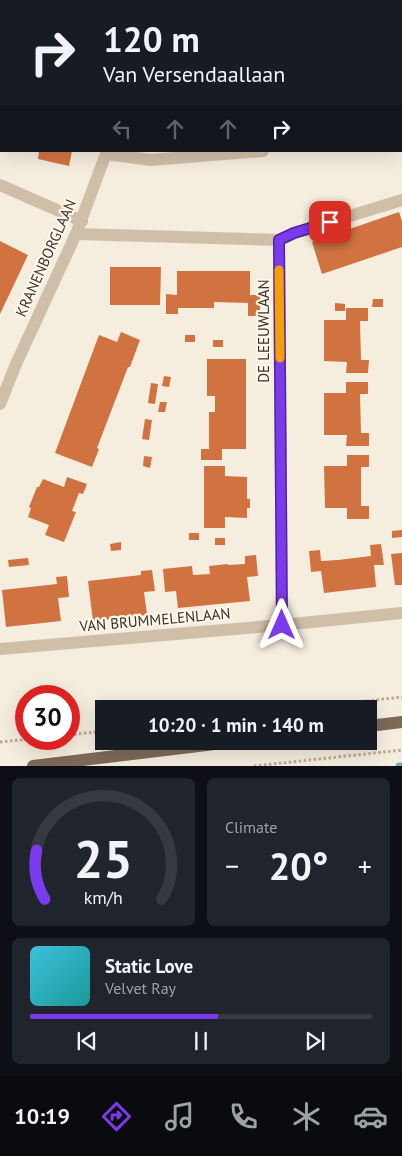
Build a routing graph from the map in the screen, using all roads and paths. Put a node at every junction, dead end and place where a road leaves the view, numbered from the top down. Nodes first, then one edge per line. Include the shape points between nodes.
1 (250, 152) edge
2 (107, 153) edge
3 (0, 185) edge
4 (402, 200) edge
5 (82, 221) junction
6 (76, 234) junction
7 (279, 240) junction
8 (0, 404) edge
9 (402, 613) edge
10 (282, 625) junction
11 (0, 649) edge
12 (402, 697) edge
13 (376, 700) edge
14 (402, 722) edge
15 (377, 725) edge
16 (95, 731) edge
17 (80, 733) edge
18 (15, 741) edge
19 (0, 742) edge
20 (165, 750) edge
21 (402, 750) edge
22 (32, 766) edge
23 (254, 766) edge

1 - 2 street via 152,160
2 - 5 street, KRANENBORGLAAN
3 - 5 street
4 - 7 street
5 - 6 street, KRANENBORGLAAN
6 - 7 street
6 - 8 street, KRANENBORGLAAN
7 - 10 street, DE LEEUWLAAN
9 - 10 street, VAN BRUMMELENLAAN
10 - 11 street, VAN BRUMMELENLAAN
12 - 13 path
14 - 15 main road
16 - 17 path
18 - 19 path
20 - 22 main road
21 - 23 path

